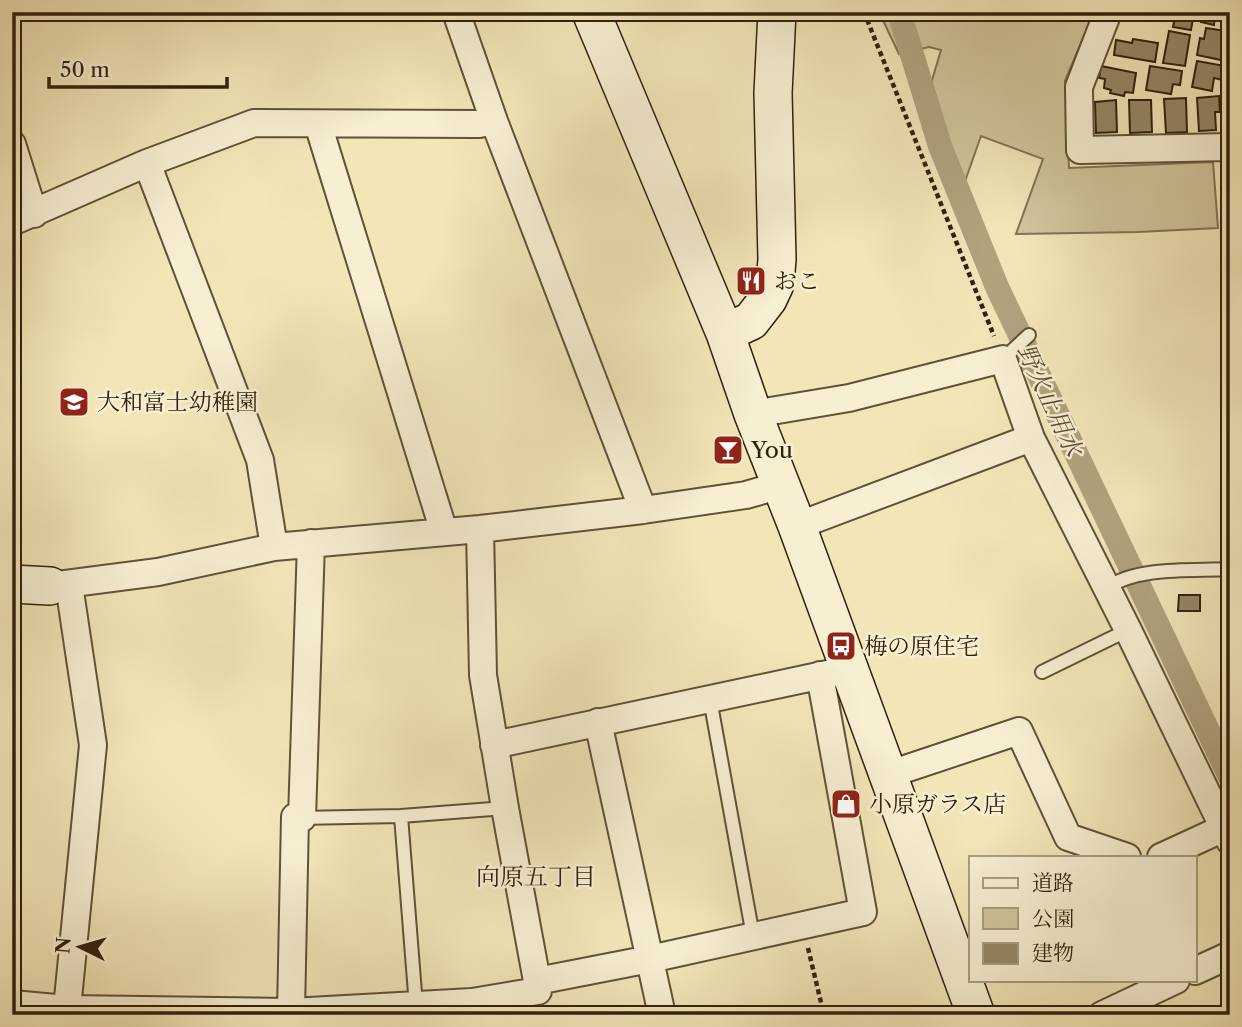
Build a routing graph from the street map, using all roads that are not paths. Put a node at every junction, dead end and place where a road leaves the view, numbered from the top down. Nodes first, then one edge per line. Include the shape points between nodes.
1 (456, 12) edge
2 (591, 12) edge
3 (777, 12) edge
4 (1108, 12) edge
5 (494, 121) junction
6 (318, 124) junction
7 (12, 144) edge
8 (1230, 147) edge
9 (147, 163) junction
10 (23, 218) edge
11 (725, 333) junction
12 (1029, 335) dead end
13 (1007, 355) junction
14 (753, 414) junction
15 (1031, 438) junction
16 (781, 485) junction
17 (643, 510) junction
18 (797, 526) junction
19 (480, 529) junction
20 (444, 532) junction
21 (311, 543) junction
22 (274, 548) junction
23 (1230, 569) edge
24 (12, 584) edge
25 (1112, 584) junction
26 (60, 586) junction
27 (1128, 630) junction
28 (835, 672) junction
29 (1042, 673) dead end
30 (710, 699) junction
31 (598, 722) junction
32 (494, 745) junction
33 (887, 775) junction
34 (505, 808) junction
35 (401, 816) junction
36 (299, 818) junction
37 (1227, 835) edge
38 (1124, 856) edge
39 (1164, 856) edge
40 (753, 936) junction
41 (1230, 955) edge
42 (650, 959) junction
43 (1196, 971) edge
44 (537, 981) junction
45 (1173, 982) edge
46 (12, 1004) edge
47 (416, 1006) junction
48 (1141, 1006) edge
49 (472, 1008) edge
50 (67, 1009) junction
51 (291, 1012) junction
52 (662, 1015) edge
53 (976, 1015) edge
54 (1102, 1015) edge

1 - 5 street
2 - 11 street
3 - 11 street via 775,284 751,321
4 - 8 street via 1079,87 1080,150
5 - 6 street
5 - 17 street
6 - 9 street via 254,124
6 - 20 street
7 - 10 street
9 - 10 street
9 - 22 street via 260,460
11 - 14 street
12 - 13 lane
13 - 14 street via 849,398
13 - 15 street
14 - 16 street
15 - 18 street
15 - 25 street
16 - 17 street via 746,495
16 - 18 street
17 - 19 street
18 - 28 street
19 - 20 street
19 - 32 street via 483,675
20 - 21 street
21 - 22 street
21 - 36 street
22 - 26 street
23 - 25 lane via 1153,572
24 - 26 street
25 - 27 street
26 - 50 street via 93,745
27 - 29 lane
27 - 37 street
28 - 30 street
28 - 33 street
28 - 40 street via 863,912
30 - 31 street
30 - 40 lane
31 - 32 street
31 - 42 street
32 - 34 street
33 - 38 street via 1019,731 1068,837
33 - 53 street
34 - 35 lane
34 - 44 street
35 - 36 lane
35 - 47 lane
36 - 51 street
37 - 39 street
40 - 42 street
41 - 43 street
42 - 44 street
42 - 52 street
44 - 49 street via 538,991
45 - 48 street
46 - 50 street
47 - 49 street
47 - 51 street
48 - 54 street
50 - 51 street

